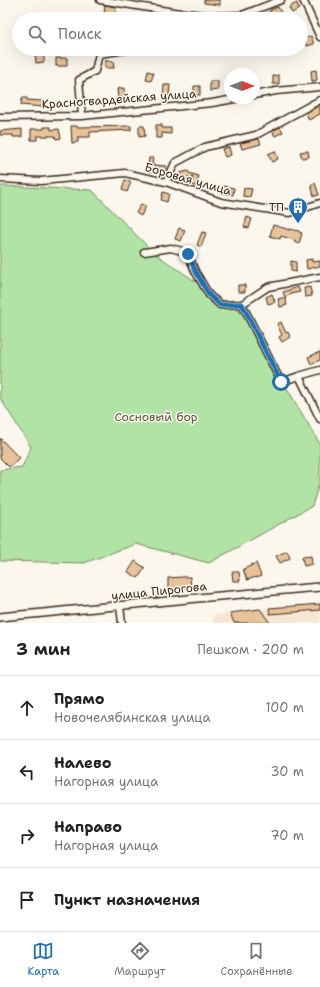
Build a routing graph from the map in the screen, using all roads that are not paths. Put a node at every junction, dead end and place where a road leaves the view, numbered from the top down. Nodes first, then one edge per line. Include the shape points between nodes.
1 (100, 0) edge
2 (281, 0) edge
3 (303, 0) edge
4 (174, 12) edge
5 (250, 12) edge
6 (320, 37) edge
7 (99, 56) edge
8 (320, 87) edge
9 (260, 94) edge
10 (320, 100) edge
11 (224, 101) edge
12 (82, 116) junction
13 (0, 117) edge
14 (0, 179) edge
15 (166, 182) junction
16 (320, 203) edge
17 (144, 252) dead end
18 (320, 277) edge
19 (242, 304) junction
20 (320, 370) edge
21 (299, 376) junction
22 (320, 419) edge
23 (320, 587) edge
24 (120, 606) junction
25 (0, 617) edge
26 (122, 623) edge

1 - 4 street
2 - 5 street
3 - 6 street
7 - 12 street via 95,71 79,80
8 - 9 street
10 - 15 street via 256,135 205,148 175,163
11 - 12 street, Красногвардейская улица
12 - 13 street, Красногвардейская улица
14 - 15 street, Боровая улица via 41,181 125,173
15 - 16 street, Боровая улица via 221,202 290,214
17 - 19 street via 171,248 188,254 209,295 220,305
18 - 19 street via 268,287
19 - 21 street via 281,382
20 - 21 street
21 - 22 street
23 - 24 street, улица Пирогова
24 - 25 street, улица Пирогова
24 - 26 street

